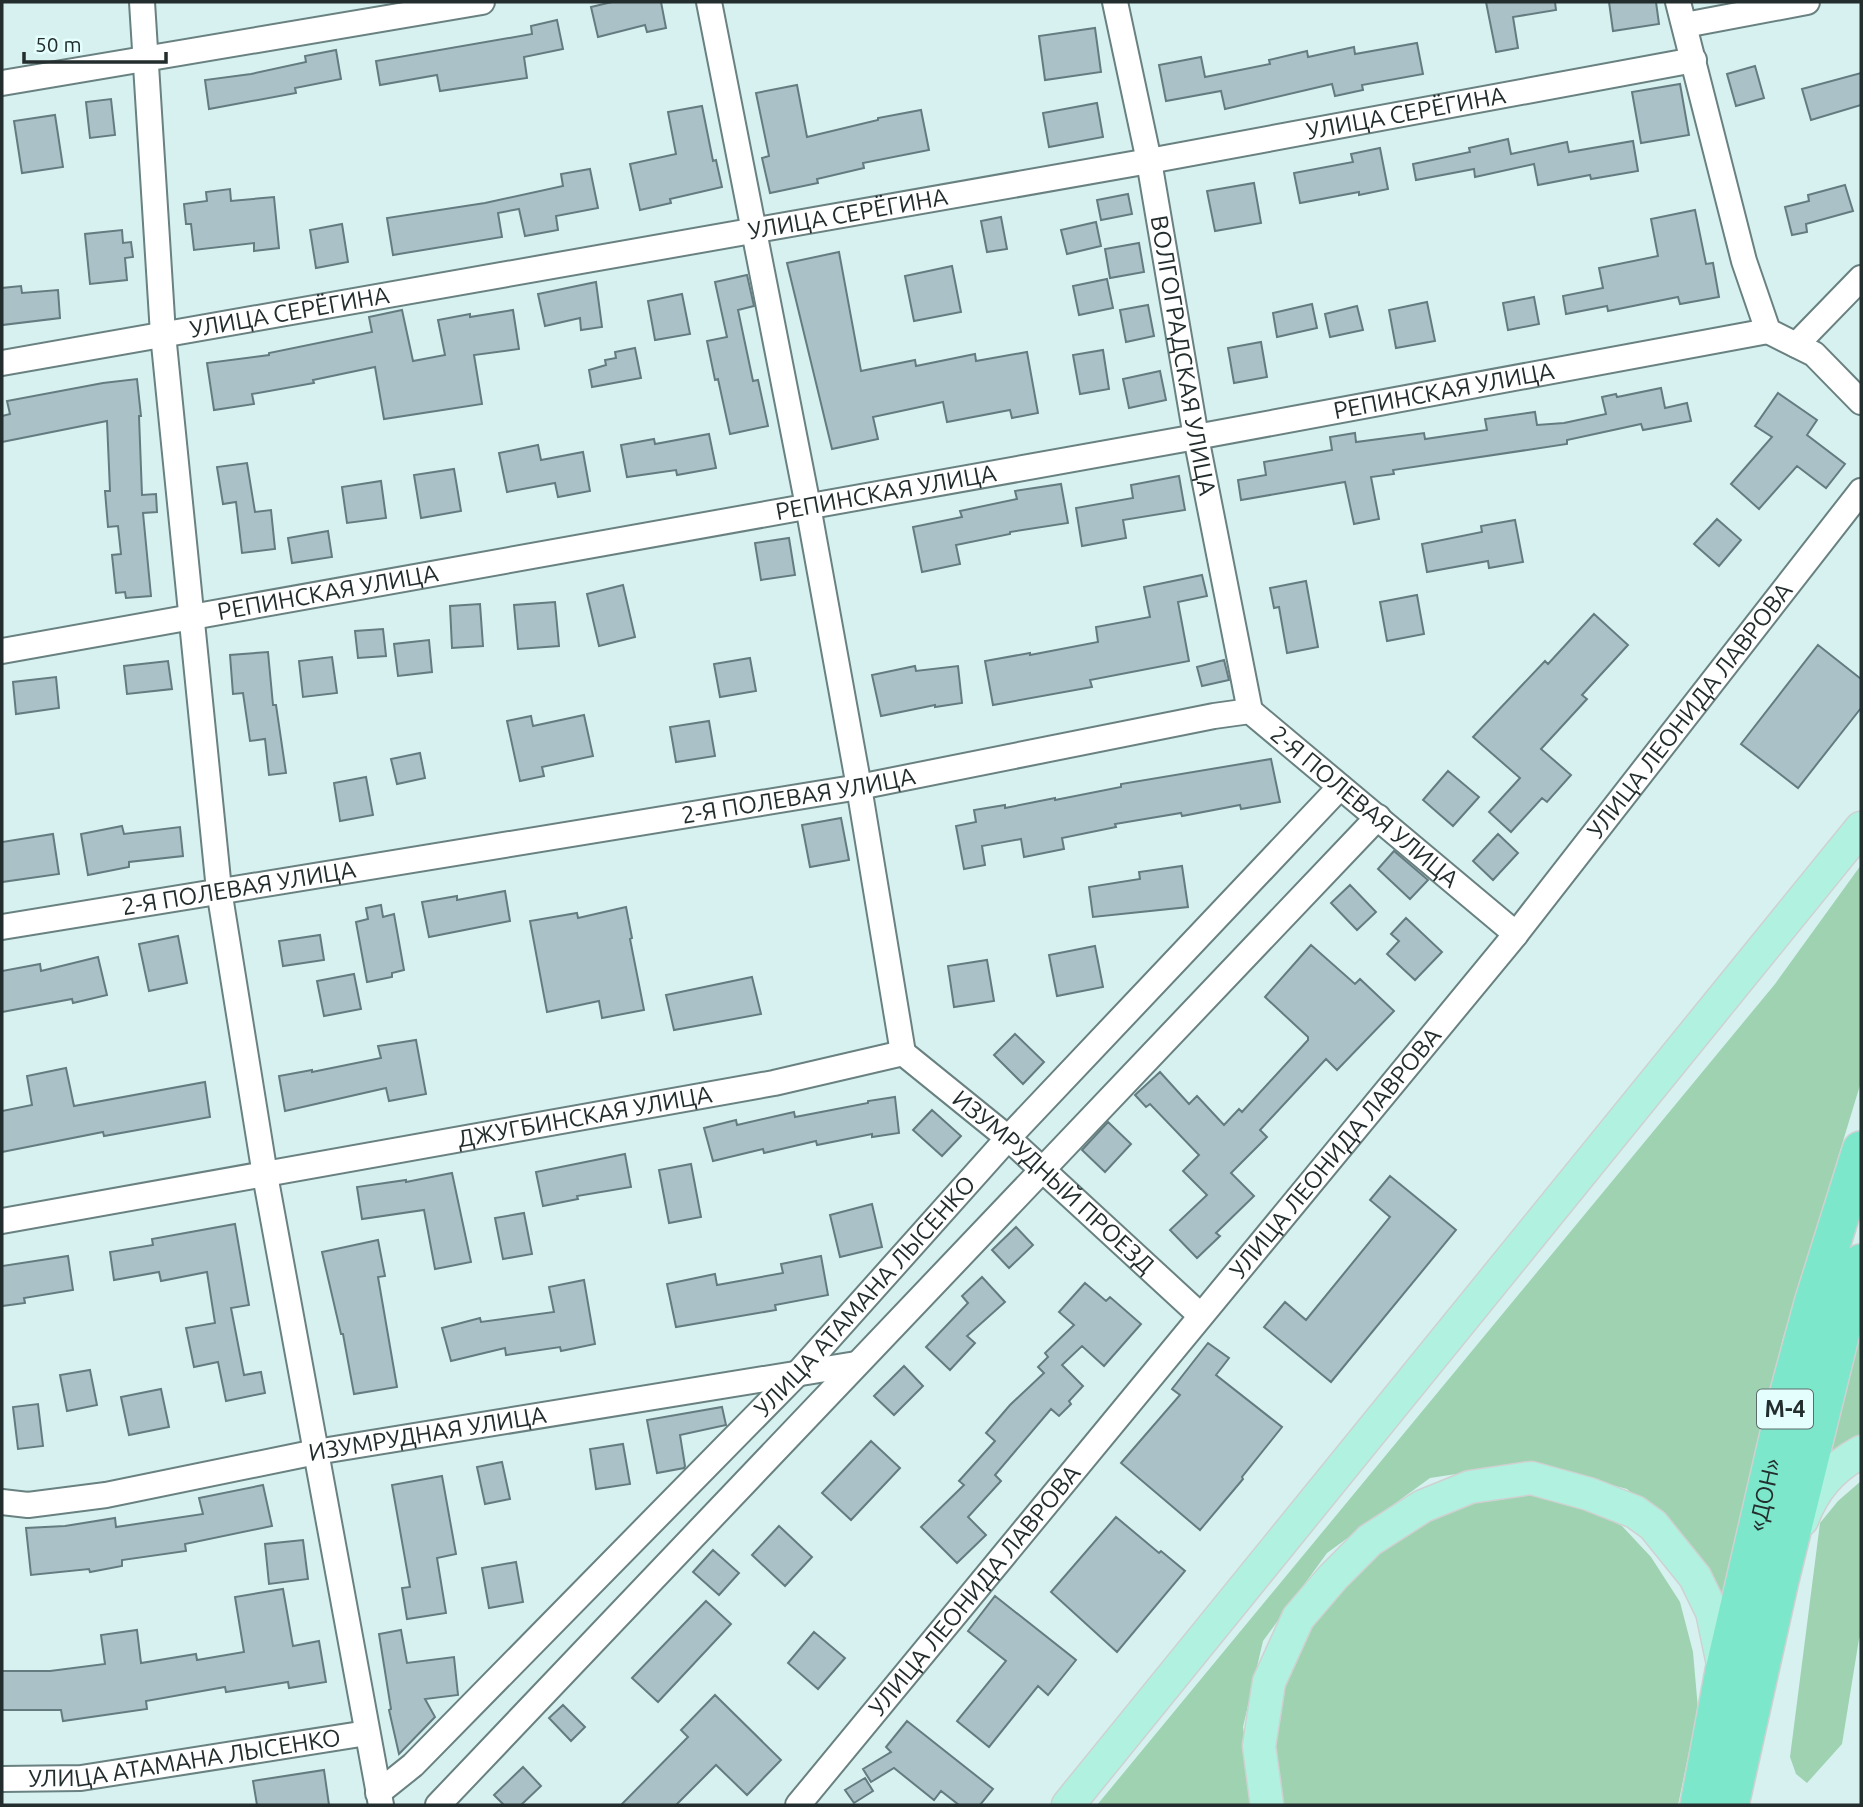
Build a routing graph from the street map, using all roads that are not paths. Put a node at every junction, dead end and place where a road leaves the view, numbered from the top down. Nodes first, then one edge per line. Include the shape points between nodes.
1 (142, 2) edge
2 (482, 2) edge
3 (709, 2) edge
4 (1115, 2) edge
5 (1678, 2) edge
6 (1807, 2) edge
7 (1685, 25) junction
8 (145, 57) junction
9 (1694, 60) junction
10 (2, 83) edge
11 (1149, 161) junction
12 (753, 229) junction
13 (1861, 278) edge
14 (1768, 331) junction
15 (163, 334) junction
16 (1796, 345) junction
17 (2, 363) edge
18 (1861, 402) edge
19 (1196, 437) junction
20 (1861, 491) edge
21 (808, 506) junction
22 (191, 616) junction
23 (2, 651) edge
24 (1250, 711) junction
25 (859, 787) junction
26 (1340, 787) junction
27 (1378, 817) junction
28 (1861, 828) edge
29 (219, 890) junction
30 (2, 927) edge
31 (1516, 934) junction
32 (903, 1053) junction
33 (1008, 1138) junction
34 (1861, 1150) edge
35 (1041, 1168) junction
36 (265, 1175) junction
37 (2, 1221) edge
38 (1861, 1263) edge
39 (1200, 1315) junction
40 (856, 1364) junction
41 (798, 1373) junction
42 (316, 1451) junction
43 (1861, 1452) edge
44 (2, 1502) edge
45 (1780, 1580) junction
46 (1724, 1671) junction
47 (367, 1733) junction
48 (1722, 1767) junction
49 (2, 1779) edge
50 (379, 1799) edge
51 (438, 1805) edge
52 (798, 1805) edge
53 (1068, 1805) edge
54 (1267, 1805) edge
55 (1699, 1805) edge
56 (1730, 1805) edge

1 - 8 street
2 - 8 street
3 - 12 street
4 - 11 street, ВОЛГОГРАДСКАЯ УЛИЦА
5 - 7 street
6 - 7 street
7 - 9 street
8 - 10 street
8 - 15 street
9 - 11 street, УЛИЦА СЕРЁГИНА
9 - 14 street via 1744,261
11 - 12 street, УЛИЦА СЕРЁГИНА
11 - 19 street, ВОЛГОГРАДСКАЯ УЛИЦА
12 - 15 street, УЛИЦА СЕРЁГИНА
12 - 21 street
13 - 16 street
14 - 16 street
14 - 19 street, РЕПИНСКАЯ УЛИЦА
15 - 17 street, УЛИЦА СЕРЁГИНА
15 - 22 street
16 - 18 street via 1814,354
19 - 21 street, РЕПИНСКАЯ УЛИЦА
19 - 24 street, ВОЛГОГРАДСКАЯ УЛИЦА
20 - 31 street, УЛИЦА ЛЕОНИДА ЛАВРОВА
21 - 22 street, РЕПИНСКАЯ УЛИЦА
21 - 25 street
22 - 23 street, РЕПИНСКАЯ УЛИЦА
22 - 29 street
24 - 25 street, 2-Я ПОЛЕВАЯ УЛИЦА
24 - 26 street, 2-Я ПОЛЕВАЯ УЛИЦА
25 - 29 street, 2-Я ПОЛЕВАЯ УЛИЦА
25 - 32 street
26 - 27 street, 2-Я ПОЛЕВАЯ УЛИЦА
26 - 33 street, УЛИЦА АТАМАНА ЛЫСЕНКО
27 - 31 street, 2-Я ПОЛЕВАЯ УЛИЦА
27 - 35 street
28 - 53 main road
29 - 30 street, 2-Я ПОЛЕВАЯ УЛИЦА
29 - 36 street
31 - 39 street, УЛИЦА ЛЕОНИДА ЛАВРОВА
32 - 33 street, ИЗУМРУДНЫЙ ПРОЕЗД
32 - 36 street, ДЖУГБИНСКАЯ УЛИЦА via 774,1083
33 - 35 street, ИЗУМРУДНЫЙ ПРОЕЗД
33 - 41 street, УЛИЦА АТАМАНА ЛЫСЕНКО
34 - 46 highway, «ДОН» / М-4 via 1787,1399
35 - 39 street, ИЗУМРУДНЫЙ ПРОЕЗД
35 - 40 street
36 - 37 street, ДЖУГБИНСКАЯ УЛИЦА
36 - 42 street
38 - 45 highway, «ДОН» / М-4
39 - 52 street, УЛИЦА ЛЕОНИДА ЛАВРОВА
40 - 41 street, ИЗУМРУДНАЯ УЛИЦА
40 - 51 street
41 - 42 street, ИЗУМРУДНАЯ УЛИЦА
41 - 50 street, УЛИЦА АТАМАНА ЛЫСЕНКО
42 - 44 street, ИЗУМРУДНАЯ УЛИЦА via 106,1494 27,1505
42 - 47 street
43 - 45 main road via 1838,1465 1809,1501
45 - 48 highway, «ДОН» / М-4
46 - 48 highway, «ДОН» / М-4
46 - 54 main road via 1712,1612 1695,1577 1653,1525 1634,1511 1531,1478 1470,1487 1423,1506 1370,1541 1297,1618 1269,1682 1259,1746
47 - 49 street, УЛИЦА АТАМАНА ЛЫСЕНКО via 82,1778
47 - 50 street
48 - 55 highway, «ДОН» / М-4
48 - 56 highway, «ДОН» / М-4

